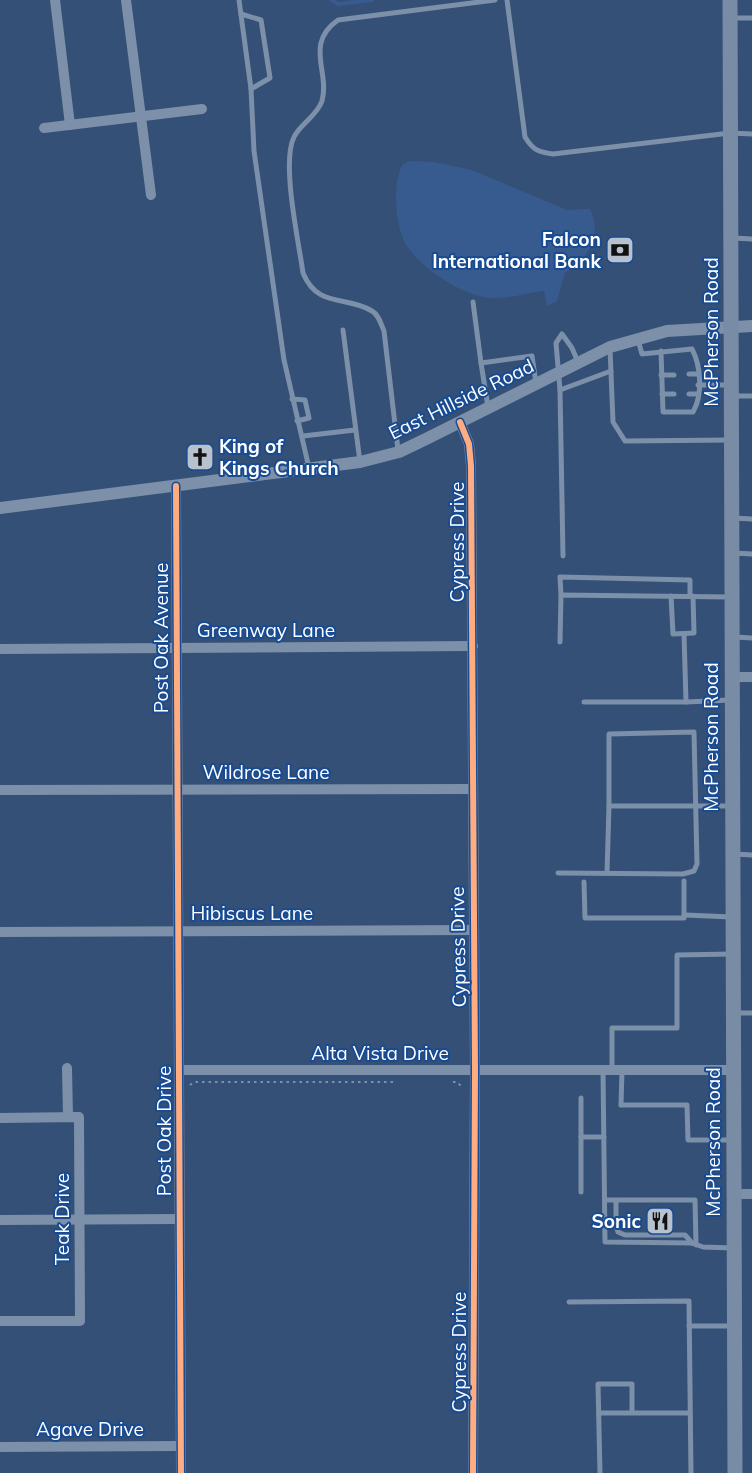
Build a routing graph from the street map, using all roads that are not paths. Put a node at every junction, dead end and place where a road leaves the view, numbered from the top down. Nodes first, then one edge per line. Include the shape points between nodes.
1 (54, 0) edge
2 (126, 0) edge
3 (239, 0) edge
4 (495, 0) edge
5 (506, 0) edge
6 (730, 0) edge
7 (241, 14) junction
8 (730, 18) junction
9 (752, 18) edge
10 (251, 88) junction
11 (202, 109) dead end
12 (141, 116) junction
13 (70, 125) junction
14 (44, 128) dead end
15 (730, 134) junction
16 (752, 134) edge
17 (151, 195) dead end
18 (730, 238) junction
19 (752, 240) edge
20 (473, 302) dead end
21 (731, 326) junction
22 (752, 326) edge
23 (343, 330) dead end
24 (638, 339) junction
25 (610, 347) junction
26 (661, 352) junction
27 (578, 362) junction
28 (482, 363) junction
29 (560, 371) junction
30 (611, 371) junction
31 (689, 374) dead end
32 (698, 374) junction
33 (662, 375) junction
34 (674, 375) dead end
35 (536, 384) junction
36 (698, 385) junction
37 (560, 390) junction
38 (731, 391) junction
39 (662, 394) junction
40 (674, 394) dead end
41 (690, 394) dead end
42 (698, 394) junction
43 (752, 396) edge
44 (292, 399) junction
45 (488, 408) junction
46 (297, 421) junction
47 (460, 422) junction
48 (354, 430) junction
49 (303, 436) junction
50 (730, 440) junction
51 (398, 452) junction
52 (360, 462) junction
53 (309, 468) junction
54 (176, 486) junction
55 (0, 508) edge
56 (731, 518) junction
57 (752, 519) edge
58 (731, 553) junction
59 (752, 554) edge
60 (564, 556) dead end
61 (561, 595) junction
62 (671, 596) junction
63 (692, 596) junction
64 (731, 596) junction
65 (684, 634) junction
66 (731, 637) junction
67 (752, 638) edge
68 (560, 642) dead end
69 (473, 646) junction
70 (176, 648) junction
71 (0, 649) edge
72 (731, 677) junction
73 (752, 677) edge
74 (731, 700) junction
75 (584, 702) dead end
76 (686, 702) junction
77 (472, 789) junction
78 (0, 790) edge
79 (177, 790) junction
80 (609, 806) junction
81 (697, 806) junction
82 (732, 806) junction
83 (732, 854) junction
84 (752, 855) edge
85 (558, 873) dead end
86 (608, 873) junction
87 (684, 881) dead end
88 (584, 882) dead end
89 (685, 915) junction
90 (732, 916) junction
91 (473, 930) junction
92 (178, 931) junction
93 (0, 932) edge
94 (732, 954) junction
95 (732, 1013) junction
96 (752, 1013) edge
97 (68, 1068) dead end
98 (179, 1070) junction
99 (475, 1070) junction
100 (612, 1070) junction
101 (732, 1070) junction
102 (582, 1098) dead end
103 (73, 1117) junction
104 (0, 1118) edge
105 (581, 1137) junction
106 (604, 1137) junction
107 (733, 1140) junction
108 (581, 1192) dead end
109 (734, 1194) junction
110 (752, 1194) edge
111 (605, 1200) junction
112 (616, 1200) junction
113 (179, 1219) junction
114 (0, 1220) edge
115 (80, 1220) junction
116 (694, 1244) junction
117 (734, 1248) junction
118 (569, 1302) dead end
119 (0, 1321) edge
120 (689, 1326) junction
121 (734, 1326) junction
122 (599, 1412) junction
123 (632, 1412) junction
124 (690, 1413) junction
125 (180, 1446) junction
126 (0, 1447) edge
127 (181, 1473) edge
128 (473, 1473) edge
129 (600, 1473) edge
130 (690, 1473) edge
131 (735, 1473) edge

1 - 13 street
2 - 12 street
3 - 7 lane
4 - 51 lane via 338,20 329,26 320,44 324,88 321,102 294,136 290,150 289,168 303,274 309,286 320,295 373,311 380,319
5 - 15 lane via 525,137 540,153
6 - 8 main road, McPherson Road
7 - 10 lane
7 - 10 lane via 261,20 270,78
8 - 9 lane
8 - 15 main road, McPherson Road
10 - 44 lane via 254,151
11 - 12 street
12 - 13 street
12 - 17 street
13 - 14 street
15 - 16 lane
15 - 18 main road, McPherson Road
18 - 19 lane
18 - 21 main road, McPherson Road
20 - 28 lane
21 - 22 street, East Hillside Road
21 - 24 street, East Hillside Road via 667,331
21 - 38 main road, McPherson Road
23 - 48 lane
24 - 25 street, East Hillside Road
24 - 26 lane via 642,354
25 - 27 street, East Hillside Road
25 - 30 lane
26 - 32 lane via 692,348 698,360
26 - 33 lane
27 - 29 street, East Hillside Road
27 - 29 lane via 562,334 556,343
28 - 35 lane via 532,356
28 - 45 lane
29 - 35 street, East Hillside Road
29 - 37 lane
30 - 37 lane
30 - 50 lane via 613,422 625,441
31 - 32 lane
32 - 36 lane
33 - 34 lane
33 - 39 lane
35 - 45 street, East Hillside Road
36 - 38 lane
36 - 42 lane
37 - 60 lane
38 - 43 lane
38 - 50 main road, McPherson Road
39 - 40 lane
39 - 42 lane via 663,412 693,412 699,402
41 - 42 lane
44 - 46 lane
44 - 46 lane via 305,400 308,418
45 - 47 street, East Hillside Road
46 - 49 lane
47 - 51 street, East Hillside Road
47 - 69 street, Cypress Drive via 469,444 471,466
48 - 49 lane
48 - 52 lane
49 - 53 lane
50 - 56 main road, McPherson Road
51 - 52 street, East Hillside Road
52 - 53 street, East Hillside Road
53 - 54 street, East Hillside Road
54 - 55 street, East Hillside Road
54 - 70 street, Post Oak Avenue
56 - 57 lane
56 - 58 main road, McPherson Road
58 - 59 lane
58 - 64 main road, McPherson Road
61 - 62 lane
61 - 63 lane via 560,577 690,580
61 - 68 lane
62 - 63 lane
62 - 65 lane via 673,634
63 - 64 lane
63 - 65 lane via 694,633
64 - 66 main road, McPherson Road
65 - 76 lane
66 - 67 lane
66 - 72 main road, McPherson Road
69 - 70 street, Greenway Lane
69 - 77 street, Cypress Drive
70 - 71 street, Greenway Lane
70 - 79 street, Post Oak Avenue
72 - 73 street
72 - 74 main road, McPherson Road
74 - 76 lane
74 - 82 main road, McPherson Road
75 - 76 lane
77 - 79 street, Wildrose Lane
77 - 91 street, Cypress Drive
78 - 79 street, Wildrose Lane
79 - 92 street, Post Oak Drive
80 - 81 lane
80 - 81 lane via 609,734 694,732
80 - 86 lane
81 - 82 lane
81 - 86 lane via 697,864 694,871 683,874
82 - 83 main road, McPherson Road
83 - 84 lane
83 - 90 main road, McPherson Road
85 - 86 lane
87 - 89 lane
88 - 89 lane via 585,918 684,918
89 - 90 lane
90 - 94 main road, McPherson Road
91 - 92 street, Hibiscus Lane
91 - 99 street, Cypress Drive
92 - 93 street, Hibiscus Lane
92 - 98 street, Post Oak Drive
94 - 95 main road, McPherson Road
94 - 100 lane via 677,955 676,1028 612,1028
95 - 96 lane
95 - 101 main road, McPherson Road
97 - 103 street, Teak Drive
98 - 99 street, Alta Vista Drive
98 - 113 street, Post Oak Drive
99 - 100 street, Alta Vista Drive
99 - 128 street, Cypress Drive
100 - 101 street, Alta Vista Drive
100 - 106 lane
100 - 107 lane via 621,1106 688,1105 688,1140
101 - 107 main road, McPherson Road
102 - 105 lane
103 - 104 street
103 - 115 street, Teak Drive
105 - 106 lane
105 - 108 lane
106 - 111 lane
107 - 109 main road, McPherson Road
109 - 110 street
109 - 117 main road, McPherson Road
111 - 112 lane
111 - 116 lane via 605,1242
112 - 116 lane via 618,1232 625,1235 685,1235
112 - 116 lane via 695,1200
113 - 115 street
113 - 125 street, Post Oak Drive
114 - 115 street
115 - 119 street, Teak Drive via 80,1321
116 - 117 lane
117 - 121 main road, McPherson Road
118 - 120 lane via 689,1301
120 - 121 lane
120 - 124 lane
121 - 131 main road, McPherson Road
122 - 123 lane
122 - 123 lane via 598,1384 632,1384
122 - 129 lane
123 - 124 lane
124 - 130 lane
125 - 126 street, Agave Drive
125 - 127 street, Post Oak Drive

